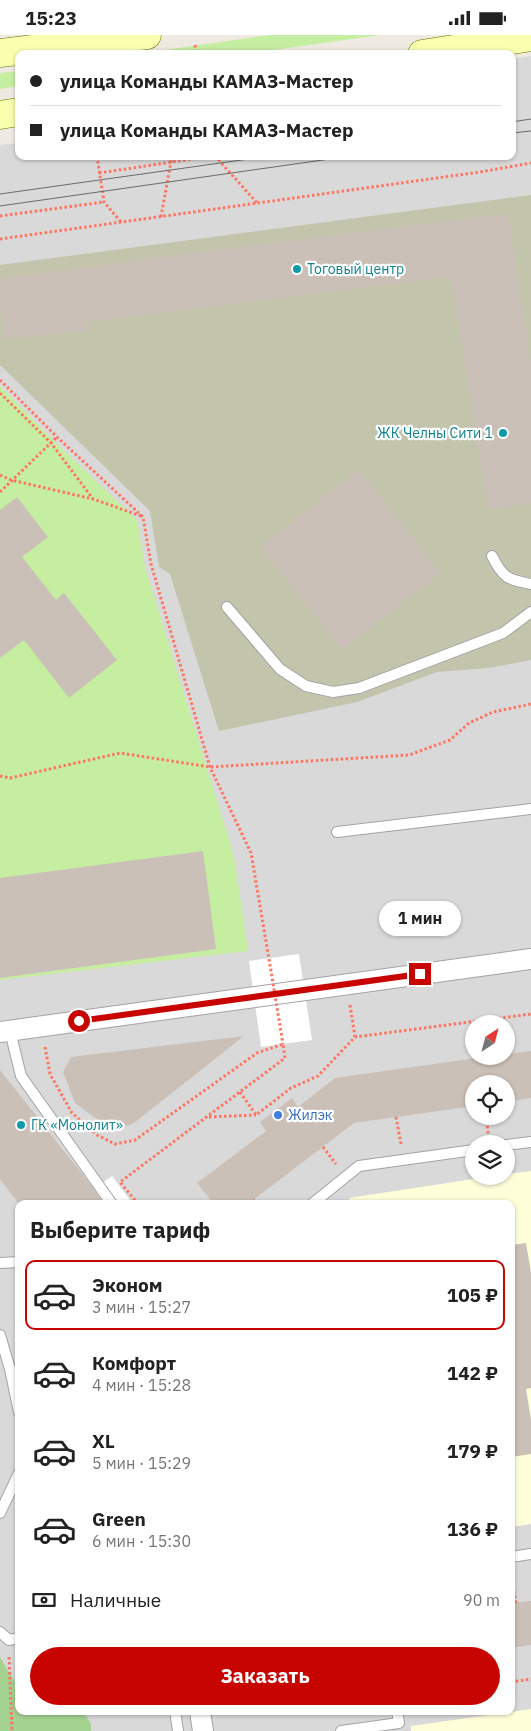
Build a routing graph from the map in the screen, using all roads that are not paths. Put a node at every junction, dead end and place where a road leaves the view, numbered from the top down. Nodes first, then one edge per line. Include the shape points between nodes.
1 (35, 35) edge
2 (147, 35) edge
3 (531, 37) edge
4 (64, 46) junction
5 (27, 50) edge
6 (448, 50) edge
7 (15, 51) edge
8 (0, 53) edge
9 (15, 113) edge
10 (0, 115) edge
11 (492, 556) dead end
12 (531, 584) edge
13 (226, 607) dead end
14 (531, 612) edge
15 (531, 809) edge
16 (337, 832) dead end
17 (531, 959) edge
18 (5, 1032) edge
19 (531, 1142) edge
20 (515, 1144) edge
21 (465, 1151) edge
22 (109, 1200) edge
23 (317, 1200) edge
24 (15, 1261) edge
25 (0, 1263) edge
26 (0, 1335) edge
27 (15, 1393) edge
28 (15, 1481) edge
29 (0, 1513) edge
30 (531, 1554) edge
31 (515, 1556) edge
32 (0, 1632) edge
33 (14, 1639) edge
34 (176, 1715) edge
35 (201, 1715) edge
36 (398, 1715) edge
37 (178, 1731) edge
38 (203, 1731) edge
39 (341, 1731) edge

1 - 4 street
2 - 4 main road
3 - 6 main road
4 - 5 main road
7 - 8 main road
9 - 10 main road
11 - 12 lane via 499,570 512,581
13 - 14 lane via 280,669 306,686 333,692 359,688 503,633
15 - 16 lane
17 - 18 street
18 - 22 lane via 21,1076
19 - 20 lane
21 - 23 lane via 359,1166
24 - 25 lane
26 - 27 lane
28 - 29 lane
30 - 31 lane
32 - 33 lane
34 - 37 lane
35 - 38 street
36 - 39 lane via 399,1723

